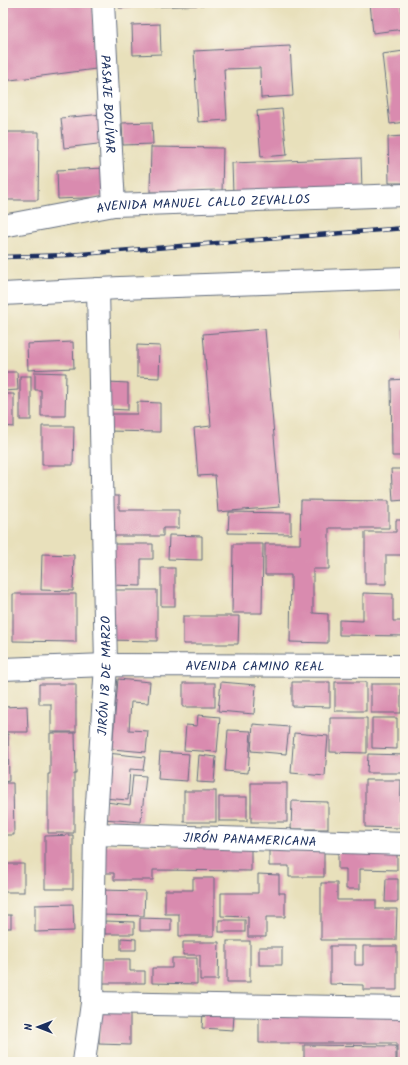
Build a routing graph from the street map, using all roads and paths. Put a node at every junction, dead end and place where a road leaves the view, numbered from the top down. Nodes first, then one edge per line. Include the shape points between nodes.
1 (103, 3) edge
2 (405, 195) edge
3 (114, 205) junction
4 (3, 226) edge
5 (405, 278) edge
6 (98, 289) junction
7 (3, 294) edge
8 (106, 665) junction
9 (405, 666) edge
10 (3, 669) edge
11 (95, 834) junction
12 (405, 844) edge
13 (92, 1003) junction
14 (405, 1008) edge
15 (84, 1062) edge

1 - 3 street, PASAJE BOLÍVAR
2 - 3 street, AVENIDA MANUEL CALLO ZEVALLOS
3 - 4 street, AVENIDA MANUEL CALLO ZEVALLOS
5 - 6 street
6 - 7 street
6 - 8 street, JIRÓN 18 DE MARZO
8 - 9 street, AVENIDA CAMINO REAL
8 - 10 street, AVENIDA CAMINO REAL
8 - 11 street, JIRÓN 18 DE MARZO
11 - 12 street, JIRÓN PANAMERICANA
11 - 13 street, JIRÓN 18 DE MARZO
13 - 14 street
13 - 15 street, JIRÓN 18 DE MARZO

